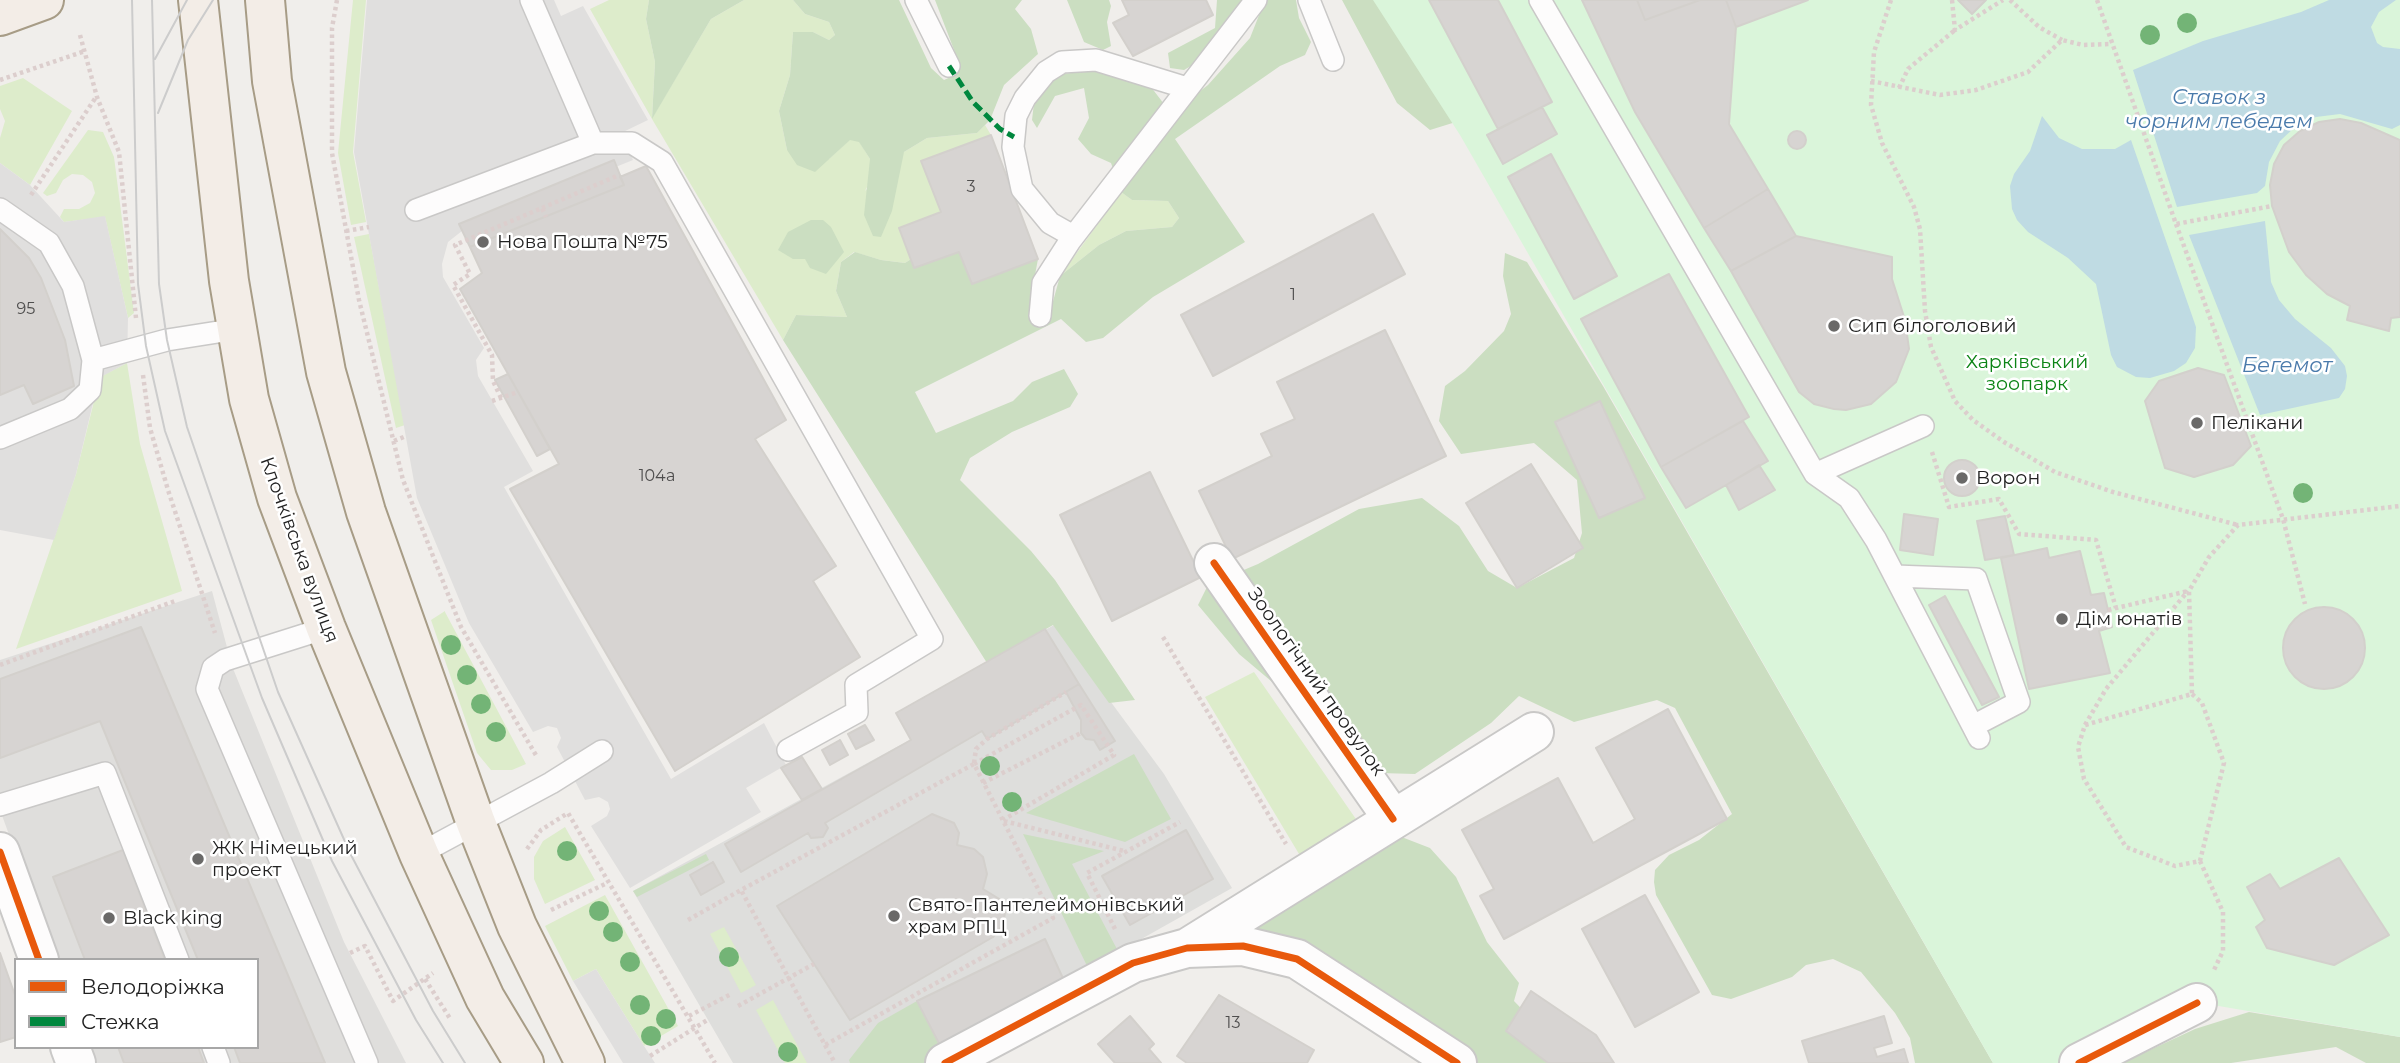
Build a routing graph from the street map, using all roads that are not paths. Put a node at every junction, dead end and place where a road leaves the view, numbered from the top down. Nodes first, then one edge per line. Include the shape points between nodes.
1 (44, 0) edge
2 (198, 0) edge
3 (265, 0) edge
4 (531, 0) edge
5 (916, 0) edge
6 (1256, 0) edge
7 (1309, 0) edge
8 (1540, 0) edge
9 (0, 16) edge
10 (1333, 60) dead end
11 (949, 66) dead end
12 (1186, 88) junction
13 (593, 143) junction
14 (415, 210) dead end
15 (8, 214) edge
16 (1073, 236) junction
17 (1040, 316) dead end
18 (237, 329) junction
19 (93, 360) junction
20 (1923, 426) dead end
21 (0, 438) edge
22 (1815, 474) junction
23 (1214, 563) dead end
24 (1895, 576) junction
25 (326, 628) junction
26 (1534, 732) dead end
27 (788, 750) dead end
28 (602, 751) dead end
29 (0, 805) edge
30 (1393, 819) junction
31 (476, 823) junction
32 (0, 852) edge
33 (419, 854) junction
34 (1187, 948) junction
35 (38, 958) edge
36 (177, 958) edge
37 (2197, 1003) road end
38 (367, 1063) edge
39 (524, 1063) edge
40 (585, 1063) edge
41 (945, 1063) edge
42 (1457, 1063) edge
43 (2079, 1063) edge

1 - 9 main road
2 - 18 main road, Клочківська вулиця
3 - 31 main road via 274,94 326,372 366,512
4 - 13 lane
5 - 11 lane
6 - 12 lane
7 - 10 lane
8 - 22 lane
12 - 16 lane
12 - 16 lane via 1096,61 1062,62 1046,72 1025,98 1016,116 1013,147 1022,189 1050,223
13 - 14 lane
13 - 27 lane via 632,143 662,162 932,639 856,685 857,712
15 - 19 lane via 49,243 73,286
16 - 17 lane via 1043,284
18 - 19 lane via 167,340
18 - 25 main road, Клочківська вулиця via 249,399 278,498
19 - 21 lane via 90,390 70,410
20 - 22 lane
22 - 24 lane via 1849,498
23 - 30 street, Зоологічний провулок
24 - 24 lane via 1976,732 2019,702 1976,579
25 - 33 main road, Клочківська вулиця
25 - 38 lane via 225,660 213,668 207,689
26 - 30 street
28 - 31 lane
29 - 36 lane via 105,773
30 - 34 street
31 - 33 lane
31 - 40 main road via 517,926
32 - 35 street
33 - 39 main road, Клочківська вулиця via 485,998
34 - 41 street via 1133,963
34 - 42 street via 1243,946 1297,960
37 - 43 street

